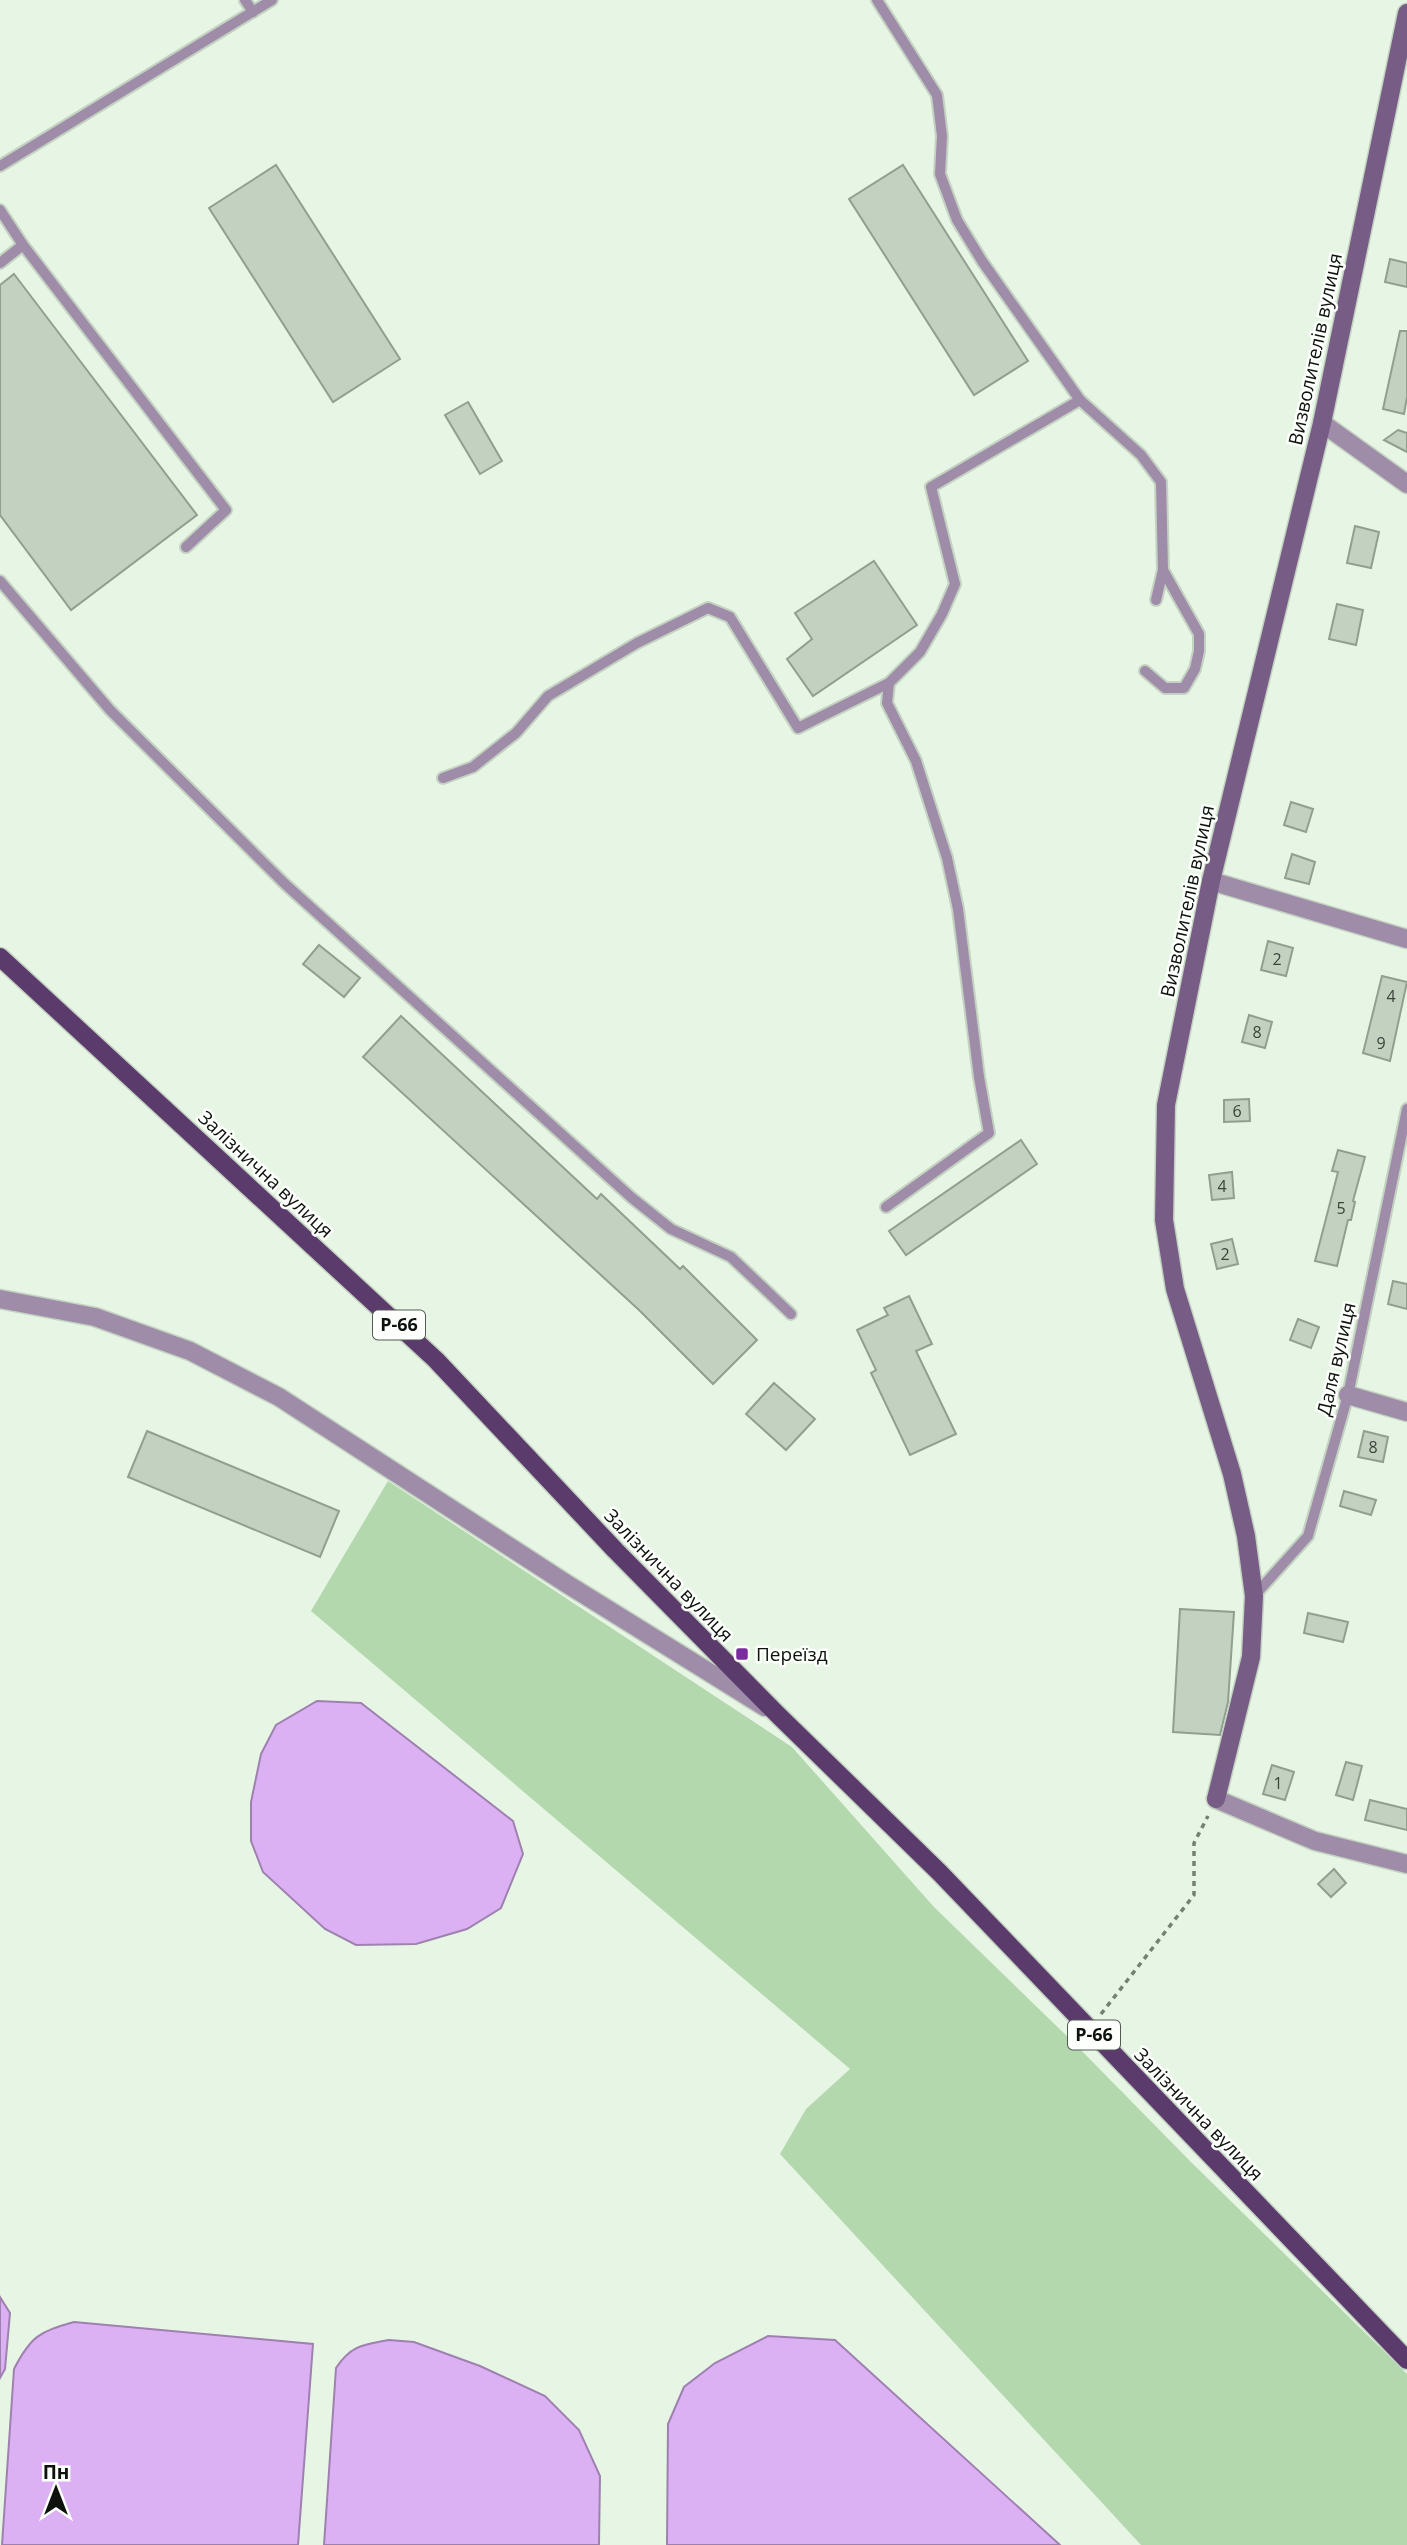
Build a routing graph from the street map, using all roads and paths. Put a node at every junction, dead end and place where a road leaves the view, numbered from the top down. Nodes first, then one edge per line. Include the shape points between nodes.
1 (245, 0) edge
2 (272, 0) edge
3 (877, 0) edge
4 (253, 12) junction
5 (1407, 13) edge
6 (0, 166) edge
7 (0, 210) edge
8 (23, 245) junction
9 (0, 263) edge
10 (1080, 400) junction
11 (1322, 423) junction
12 (1407, 484) edge
13 (186, 547) dead end
14 (1163, 570) junction
15 (0, 581) edge
16 (1156, 600) dead end
17 (1145, 671) dead end
18 (889, 683) junction
19 (443, 778) dead end
20 (1211, 880) junction
21 (1407, 939) edge
22 (0, 957) edge
23 (1407, 1109) edge
24 (886, 1207) dead end
25 (0, 1299) edge
26 (791, 1314) dead end
27 (1348, 1395) junction
28 (1407, 1412) edge
29 (1254, 1596) junction
30 (776, 1714) junction
31 (1216, 1799) junction
32 (1407, 1864) edge
33 (1088, 2029) junction
34 (1407, 2360) edge

1 - 4 lane
2 - 4 lane
3 - 10 lane via 937,95 940,174 957,219
4 - 6 lane
5 - 11 street, Визволителів вулиця
7 - 8 lane
8 - 9 lane
8 - 13 lane via 226,510
10 - 14 lane via 1142,456 1161,482
10 - 18 lane via 931,487 955,583 920,652
11 - 12 street
11 - 20 street, Визволителів вулиця
14 - 16 lane
14 - 17 lane via 1199,634 1199,652 1184,688 1165,688
15 - 26 lane via 110,710 285,884 632,1198 671,1229 730,1257
18 - 19 lane via 799,728 730,618 708,608 637,643 548,696 516,733 474,767
18 - 24 lane via 887,703 916,761 947,858 989,1133
20 - 21 street
20 - 29 street, Визволителів вулиця via 1166,1105 1164,1220 1175,1289 1232,1474
22 - 30 main road, Залізнична вулиця / Р-66 via 436,1360
23 - 27 lane, Даля вулиця
25 - 30 street via 95,1317 190,1351 279,1397
27 - 28 street
27 - 29 lane, Даля вулиця via 1308,1536
29 - 31 street, Визволителів вулиця via 1251,1657
30 - 33 main road, Залізнична вулиця / Р-66 via 940,1874
31 - 32 street via 1315,1841
31 - 33 path via 1194,1843 1194,1895
33 - 34 main road, Залізнична вулиця / Р-66

